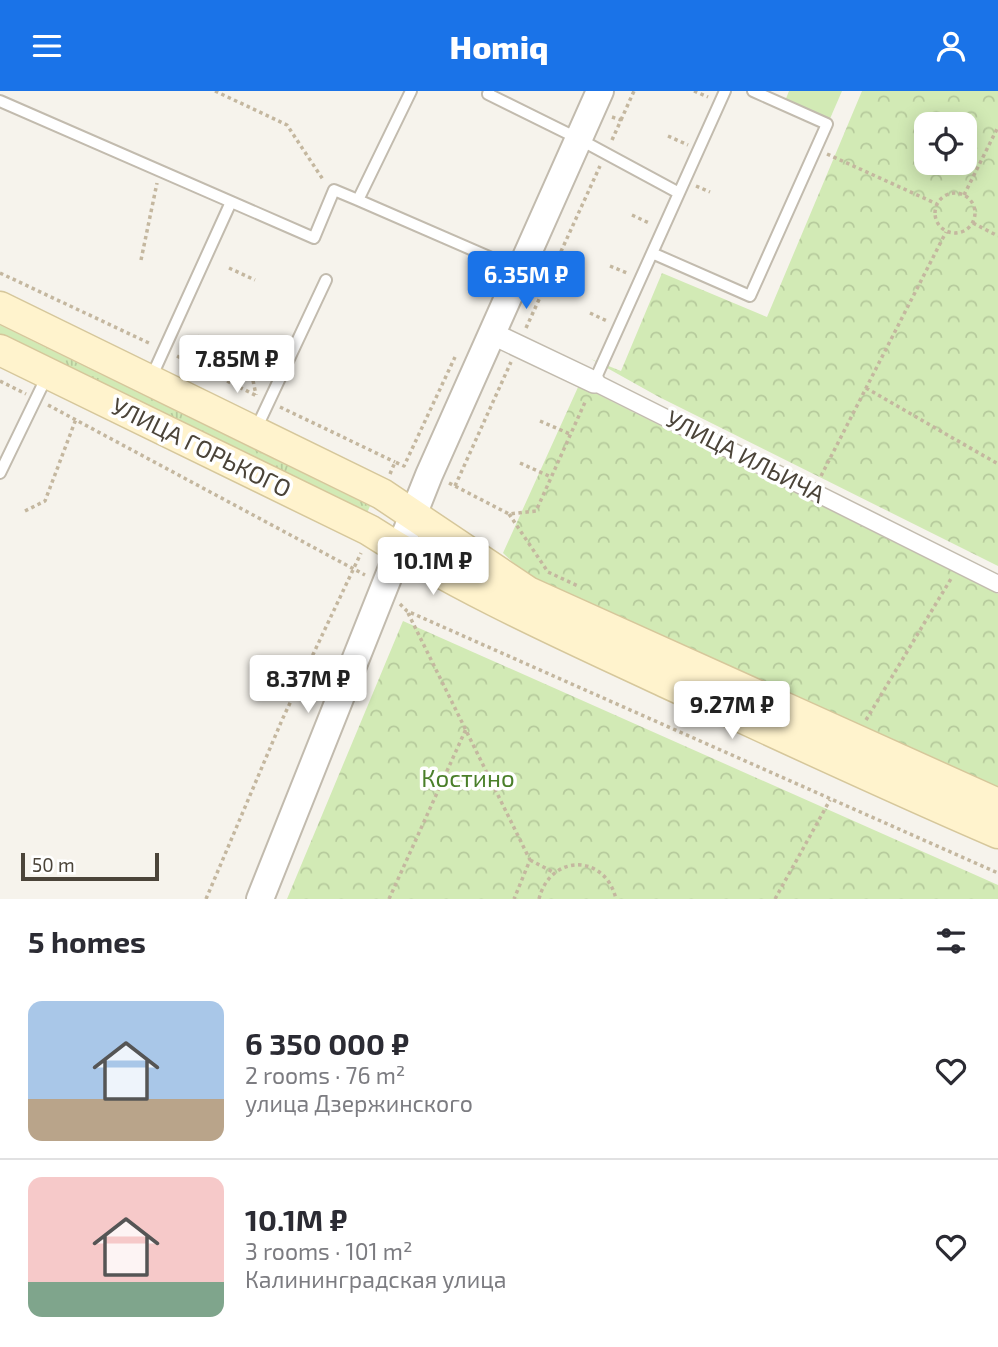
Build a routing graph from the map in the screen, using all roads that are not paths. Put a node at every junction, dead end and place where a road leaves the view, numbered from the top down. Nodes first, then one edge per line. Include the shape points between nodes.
1 (411, 91) edge
2 (489, 91) edge
3 (600, 91) edge
4 (725, 91) edge
5 (753, 91) edge
6 (0, 101) edge
7 (579, 139) junction
8 (679, 193) junction
9 (358, 200) junction
10 (231, 202) junction
11 (652, 253) junction
12 (519, 270) junction
13 (326, 280) dead end
14 (0, 307) edge
15 (491, 333) junction
16 (0, 350) edge
17 (150, 380) junction
18 (594, 382) junction
19 (42, 386) junction
20 (255, 432) junction
21 (0, 473) edge
22 (414, 514) junction
23 (401, 550) junction
24 (998, 584) edge
25 (998, 804) edge
26 (998, 833) edge
27 (260, 899) edge

1 - 9 lane
2 - 7 lane
3 - 7 street
4 - 8 lane
5 - 11 lane via 827,124 750,296
6 - 10 lane
7 - 8 lane
7 - 12 street
8 - 11 lane
9 - 10 lane via 334,190 314,238
9 - 12 lane
10 - 17 lane
11 - 18 lane
12 - 15 street
13 - 20 lane
14 - 17 main road, УЛИЦА ГОРЬКОГО
15 - 18 street, УЛИЦА ИЛЬИЧА
15 - 22 street
16 - 19 main road, УЛИЦА ГОРЬКОГО
17 - 20 main road, УЛИЦА ГОРЬКОГО
18 - 24 street, УЛИЦА ИЛЬИЧА
19 - 21 lane
19 - 23 main road, УЛИЦА ГОРЬКОГО via 369,530
20 - 22 main road, УЛИЦА ГОРЬКОГО
22 - 23 street
22 - 25 main road, УЛИЦА ГОРЬКОГО via 528,592
23 - 26 main road, УЛИЦА ГОРЬКОГО via 533,621
23 - 27 street

